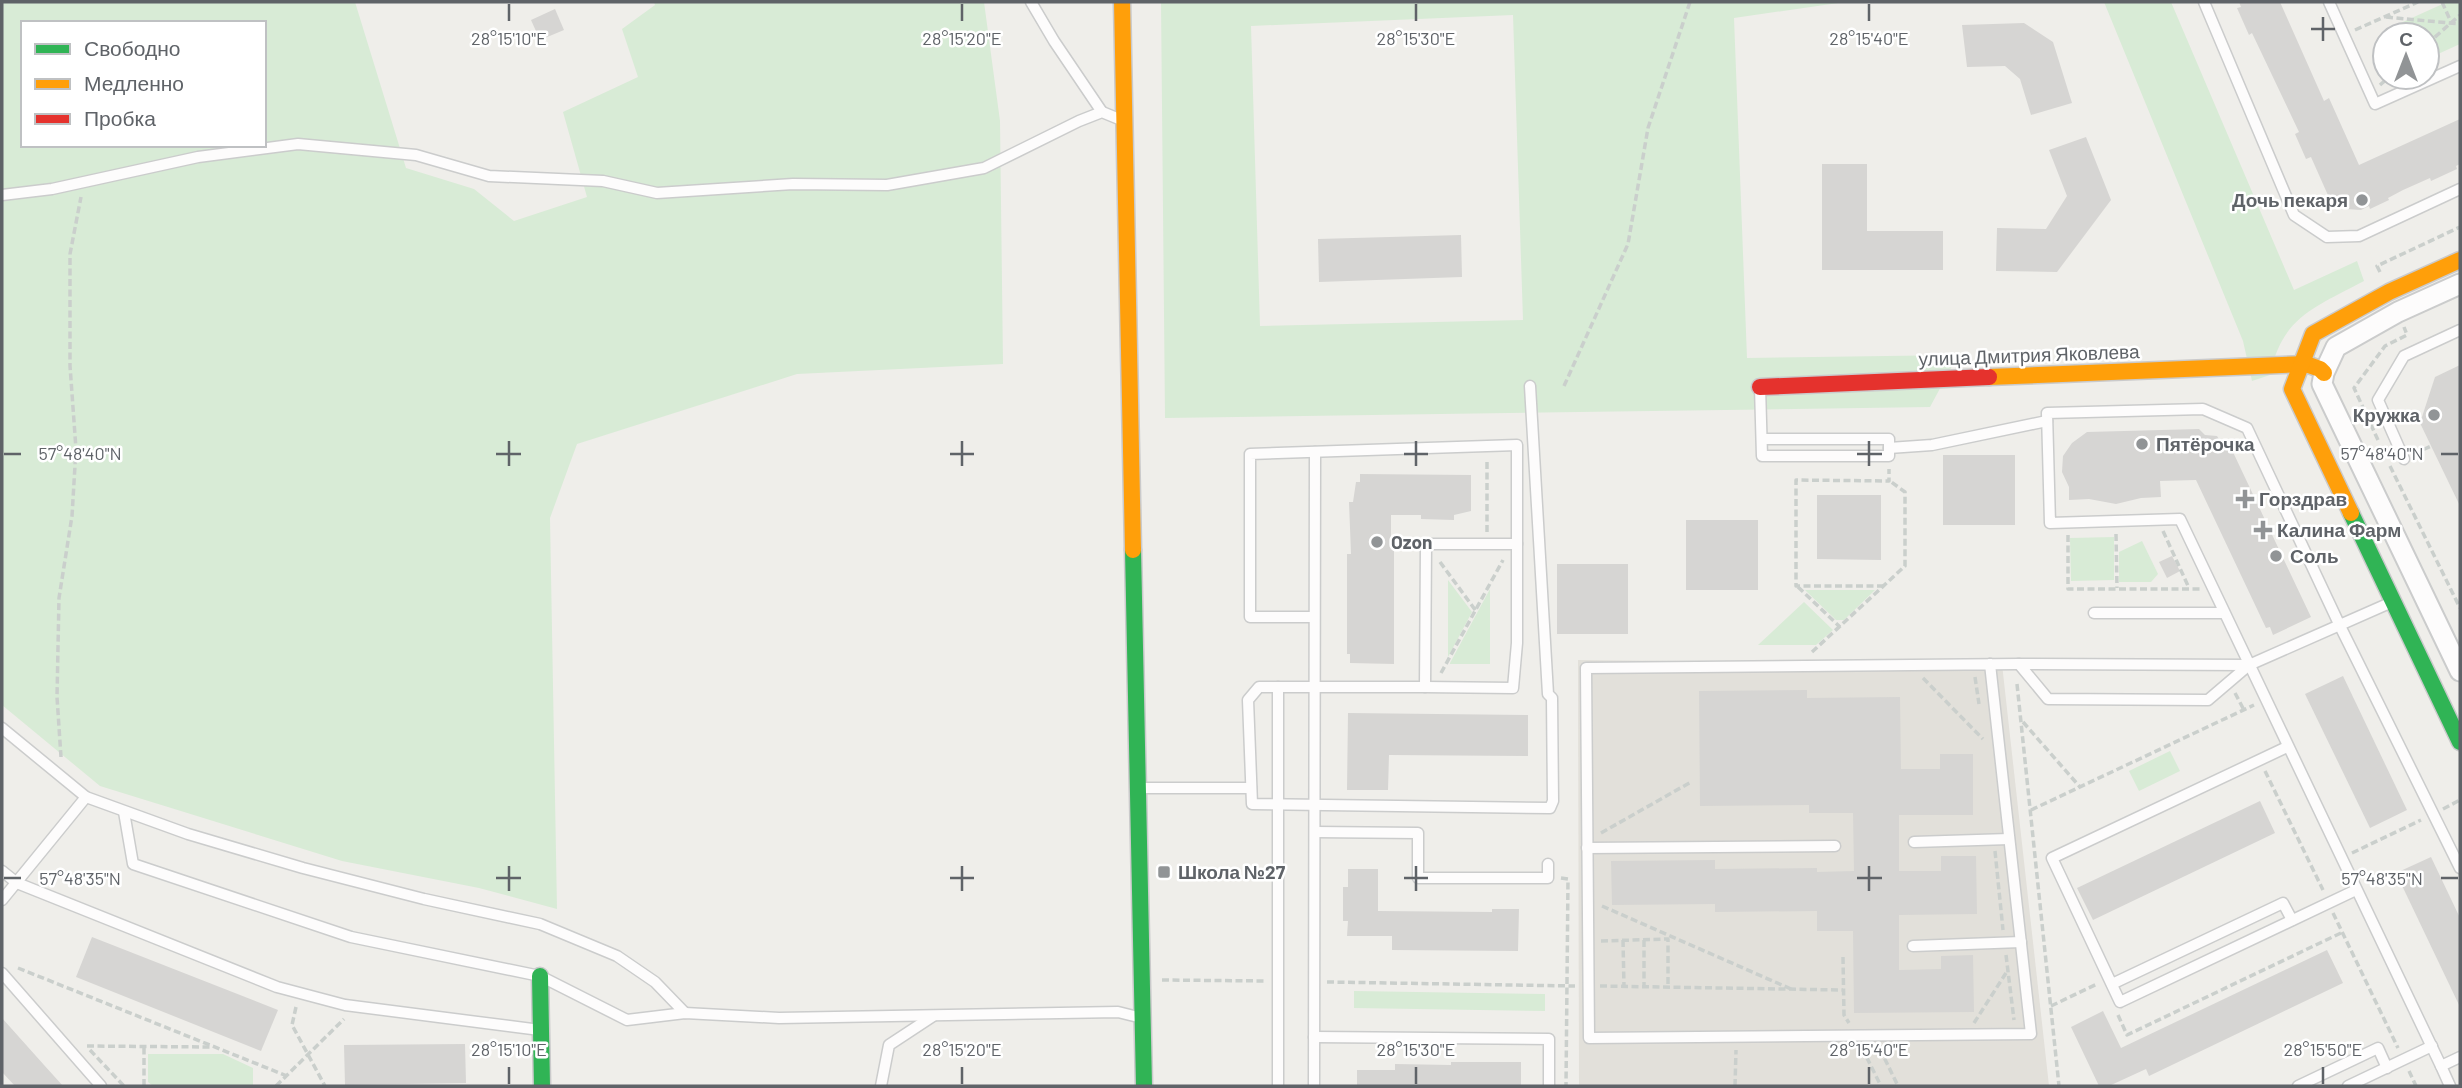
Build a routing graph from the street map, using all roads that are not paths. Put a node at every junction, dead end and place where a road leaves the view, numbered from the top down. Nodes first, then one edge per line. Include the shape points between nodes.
1 (1031, 2) edge
2 (1122, 2) edge
3 (2204, 2) edge
4 (2329, 2) edge
5 (2460, 66) edge
6 (1102, 112) junction
7 (1124, 121) junction
8 (2460, 189) edge
9 (2, 195) edge
10 (2460, 260) edge
11 (2460, 284) edge
12 (2381, 296) junction
13 (2390, 316) junction
14 (2460, 330) edge
15 (2300, 365) junction
16 (2324, 373) junction
17 (1530, 386) dead end
18 (1760, 387) joint
19 (2047, 421) junction
20 (1762, 439) junction
21 (1315, 452) junction
22 (1889, 452) junction
23 (2403, 458) dead end
24 (1514, 544) junction
25 (2393, 601) junction
26 (2094, 613) dead end
27 (2224, 613) junction
28 (1314, 617) junction
29 (2340, 626) junction
30 (1990, 664) junction
31 (2017, 664) junction
32 (2249, 665) junction
33 (2460, 671) edge
34 (1278, 687) junction
35 (1314, 687) junction
36 (1429, 687) junction
37 (2, 728) edge
38 (2460, 743) edge
39 (2287, 747) junction
40 (1136, 788) junction
41 (1251, 788) junction
42 (86, 797) junction
43 (1278, 804) junction
44 (1315, 805) junction
45 (124, 812) junction
46 (1315, 832) junction
47 (2009, 839) junction
48 (1914, 842) dead end
49 (1587, 844) junction
50 (1836, 846) dead end
51 (1548, 864) dead end
52 (2460, 868) edge
53 (2, 871) edge
54 (17, 883) junction
55 (2356, 890) junction
56 (2, 900) edge
57 (2291, 920) junction
58 (2021, 942) junction
59 (1913, 946) dead end
60 (2, 972) edge
61 (540, 976) junction
62 (2110, 981) junction
63 (685, 1013) junction
64 (934, 1016) junction
65 (1143, 1018) junction
66 (541, 1030) junction
67 (1314, 1037) junction
68 (2432, 1046) junction
69 (2460, 1058) edge
70 (2441, 1066) junction
71 (2387, 1068) junction
72 (100, 1086) edge
73 (542, 1086) edge
74 (881, 1086) edge
75 (1144, 1086) edge
76 (1278, 1086) edge
77 (1314, 1086) edge
78 (1549, 1086) edge
79 (2298, 1086) edge
80 (2348, 1086) edge
81 (2450, 1086) edge

1 - 6 lane
2 - 7 street
3 - 8 lane via 2294,215 2327,237 2359,236
4 - 5 lane via 2375,104
6 - 7 lane
6 - 9 lane via 984,168 887,185 793,184 657,193 603,181 489,176 416,155 298,144 198,157 52,189
7 - 40 street
10 - 12 street
11 - 13 street
12 - 13 street via 2372,312 2376,317
12 - 15 street via 2313,334
13 - 16 street via 2336,347
14 - 23 lane via 2403,356 2378,400
15 - 16 street
15 - 18 street, улица Дмитрия Яковлева
15 - 25 street via 2292,389 2301,412
16 - 33 street via 2322,384
17 - 44 lane via 1548,694 1552,698 1550,808
18 - 20 lane
19 - 22 lane
19 - 27 lane via 2050,523 2180,519
19 - 29 lane via 2047,413 2203,409 2247,428
20 - 22 lane via 1889,439
20 - 22 lane via 1762,456
21 - 24 lane via 1517,445
21 - 28 lane
21 - 28 lane via 1250,454 1250,617
24 - 36 lane via 1517,643 1513,688
24 - 36 lane via 1426,544
25 - 29 lane
25 - 38 street
26 - 27 lane
27 - 32 lane
28 - 35 lane
29 - 32 lane
29 - 52 lane
30 - 31 lane
30 - 47 lane
30 - 49 lane via 1586,668
31 - 32 lane
31 - 32 lane via 2048,699 2208,700
32 - 39 lane
34 - 35 lane
34 - 41 lane via 1259,687 1248,700
34 - 43 lane
35 - 36 lane
35 - 44 lane
37 - 42 lane
39 - 55 lane
39 - 62 lane via 2052,858
40 - 41 lane
40 - 65 street
41 - 43 lane via 1252,804
42 - 45 lane
42 - 54 lane
43 - 44 lane
43 - 76 lane
44 - 46 lane
45 - 61 lane via 133,864 351,937
45 - 63 lane via 317,871 540,925 617,956 655,982
46 - 51 lane via 1418,833 1418,878 1548,878
46 - 67 lane
47 - 48 lane
47 - 58 lane
49 - 50 lane
49 - 58 lane via 1589,1038 2031,1034
53 - 54 lane
54 - 56 lane
54 - 66 lane via 277,988 345,1005
55 - 57 lane
55 - 68 lane
57 - 62 lane via 2283,903
57 - 62 lane via 2120,1002
58 - 59 lane
60 - 72 lane
61 - 63 lane via 627,1020
61 - 66 street
63 - 64 lane via 779,1018
64 - 65 lane via 1118,1012
64 - 74 lane via 890,1045
65 - 75 street
66 - 73 street
67 - 77 lane
67 - 78 lane via 1549,1039
68 - 70 lane
68 - 71 lane
69 - 70 lane
70 - 81 lane
71 - 79 lane via 2378,1048
71 - 80 lane

